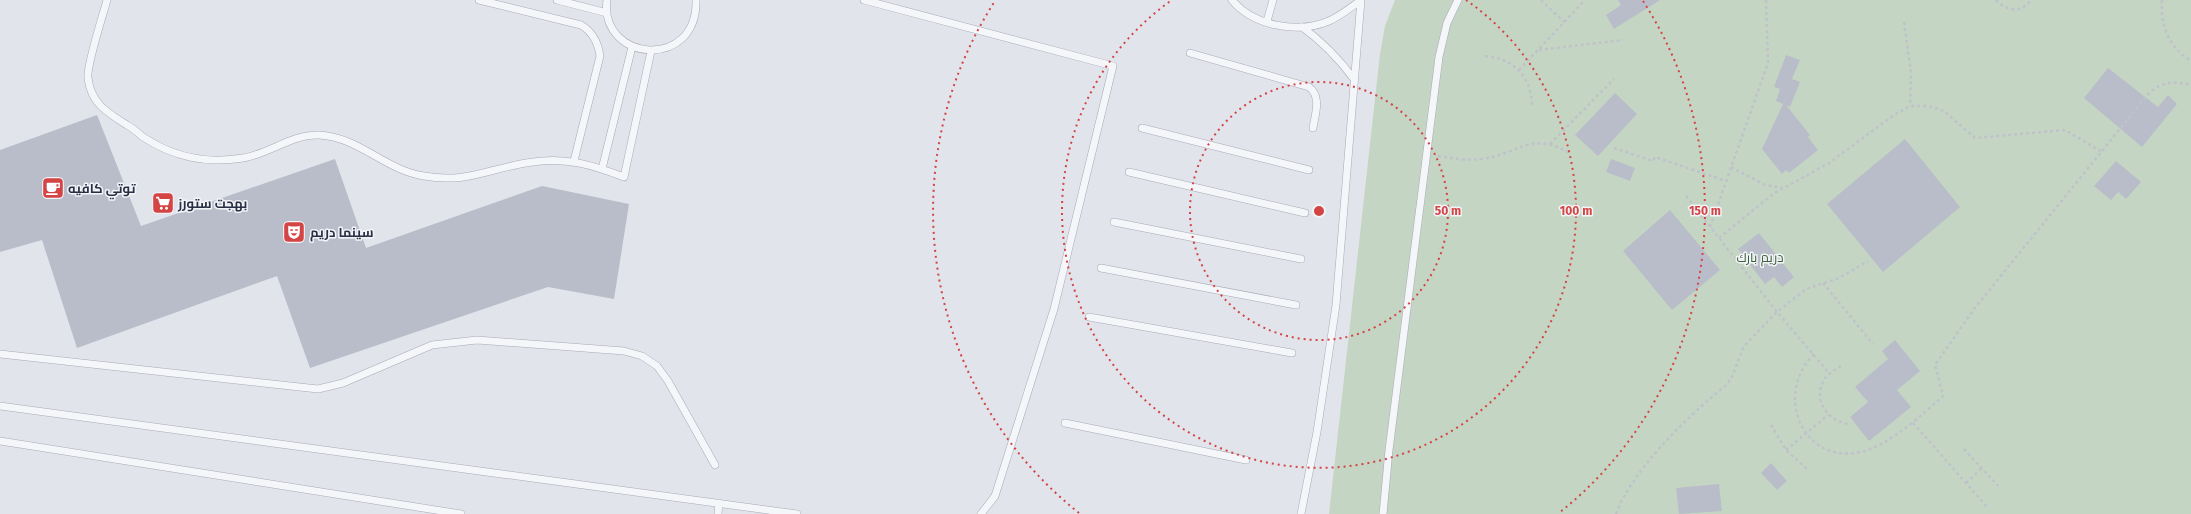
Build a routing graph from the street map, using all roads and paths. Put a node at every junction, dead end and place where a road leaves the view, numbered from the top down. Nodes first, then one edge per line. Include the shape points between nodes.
1 (107, 0) edge
2 (479, 0) edge
3 (558, 0) edge
4 (607, 0) edge
5 (696, 0) edge
6 (864, 0) edge
7 (1232, 0) edge
8 (1273, 0) edge
9 (1458, 0) edge
10 (1541, 0) edge
11 (1585, 0) edge
12 (1766, 0) edge
13 (1996, 0) edge
14 (2030, 0) edge
15 (2162, 0) edge
16 (1361, 1) edge
17 (607, 13) junction
18 (1267, 21) junction
19 (1564, 22) junction
20 (1904, 22) dead end
21 (1302, 27) junction
22 (1623, 40) dead end
23 (632, 47) junction
24 (1538, 50) junction
25 (651, 51) junction
26 (1190, 53) dead end
27 (1485, 56) dead end
28 (2191, 61) edge
29 (1519, 70) junction
30 (1354, 79) junction
31 (1614, 79) dead end
32 (2191, 85) edge
33 (1532, 105) dead end
34 (1910, 106) junction
35 (1142, 128) dead end
36 (1313, 128) dead end
37 (1550, 144) junction
38 (1614, 148) dead end
39 (2102, 152) junction
40 (1569, 153) dead end
41 (1428, 155) junction
42 (574, 161) junction
43 (1731, 167) junction
44 (602, 169) junction
45 (1309, 170) dead end
46 (1129, 172) dead end
47 (1726, 181) junction
48 (1783, 188) junction
49 (1686, 196) dead end
50 (1305, 213) dead end
51 (1114, 222) dead end
52 (1710, 227) junction
53 (1719, 238) junction
54 (1301, 259) dead end
55 (1868, 261) dead end
56 (1101, 268) dead end
57 (1823, 283) junction
58 (1296, 305) dead end
59 (1776, 312) junction
60 (1089, 317) dead end
61 (1873, 344) dead end
62 (1292, 353) dead end
63 (0, 354) edge
64 (1814, 354) junction
65 (1841, 366) dead end
66 (1829, 373) junction
67 (0, 406) edge
68 (1828, 415) junction
69 (1065, 423) dead end
70 (1913, 423) junction
71 (1851, 424) dead end
72 (1771, 425) dead end
73 (1806, 433) junction
74 (0, 441) edge
75 (1964, 449) dead end
76 (1786, 450) junction
77 (1246, 460) dead end
78 (715, 465) dead end
79 (1982, 468) junction
80 (1808, 471) dead end
81 (1966, 483) junction
82 (1998, 486) dead end
83 (719, 504) junction
84 (1988, 508) dead end
85 (461, 514) edge
86 (718, 514) edge
87 (797, 514) edge
88 (981, 514) edge
89 (1301, 514) edge
90 (1383, 514) edge
91 (1616, 514) edge

1 - 42 lane via 88,77 91,89 96,100 110,115 158,146 176,153 210,160 239,158 261,153 296,138 317,135 346,139 394,167 417,175 438,178 472,177 533,162
2 - 42 lane via 581,25 592,33 600,56
3 - 17 lane
4 - 17 lane
5 - 25 lane via 693,24 686,35 676,44
6 - 88 lane via 1113,66 1054,309 995,496
7 - 18 lane via 1250,16
8 - 18 lane
9 - 41 lane via 1442,40
10 - 19 path
11 - 19 path
12 - 43 path via 1768,63
13 - 14 path via 2014,10 2026,6
15 - 28 path via 2163,25 2168,37 2175,48
16 - 21 lane via 1329,21
16 - 30 lane
17 - 23 lane via 612,27 620,38
18 - 21 lane
19 - 24 path
20 - 34 path via 1911,72
21 - 30 lane via 1326,46
22 - 24 path
23 - 25 lane
23 - 44 lane
24 - 29 path
25 - 44 lane via 624,177
26 - 36 lane via 1309,87 1317,97
27 - 29 path via 1504,59
29 - 33 path via 1530,86
30 - 89 lane via 1336,305 1317,432
31 - 37 path
32 - 39 path via 2167,82 2157,86
34 - 39 path via 1928,106 1944,111 1975,138 2064,130
34 - 48 path via 1834,160
35 - 45 lane
37 - 40 path
37 - 41 path via 1533,143 1482,160
38 - 47 path via 1653,161 1655,157
39 - 70 path via 1974,309 1936,365 1943,396
41 - 90 lane via 1389,450
42 - 44 lane
43 - 47 path
43 - 48 path via 1765,185
46 - 50 lane
47 - 52 path
48 - 53 path
49 - 52 path
51 - 54 lane
52 - 53 path
53 - 59 path
55 - 57 path via 1844,276
56 - 58 lane
57 - 59 path via 1806,289
57 - 61 path
59 - 64 path
59 - 91 path via 1744,346 1731,379 1653,457 1626,494
60 - 62 lane
63 - 78 lane via 318,389 343,383 432,345 447,342 477,340 624,351 650,360 663,373
64 - 66 path
64 - 73 path via 1799,372 1793,394 1796,416
65 - 66 path
66 - 68 path via 1821,386 1820,394
67 - 83 lane
68 - 71 path via 1839,422
68 - 73 path
69 - 77 lane
70 - 73 path via 1872,449 1849,454 1826,449
70 - 81 path
72 - 76 path
73 - 76 path
74 - 85 lane
75 - 79 path
76 - 80 path
79 - 81 path
79 - 82 path
81 - 84 path
83 - 86 lane
83 - 87 lane

